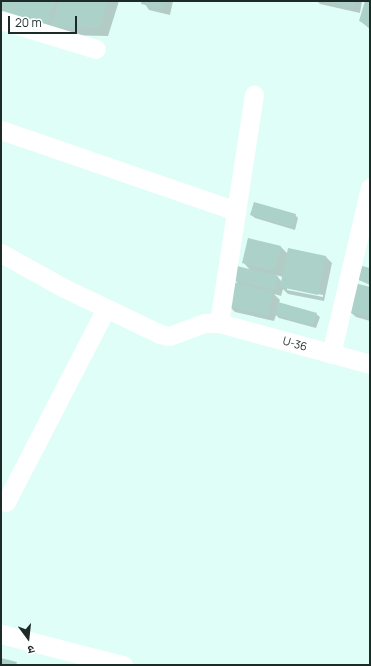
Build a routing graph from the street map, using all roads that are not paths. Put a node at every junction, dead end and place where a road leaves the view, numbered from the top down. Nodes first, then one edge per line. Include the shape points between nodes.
1 (1, 20) edge
2 (96, 49) dead end
3 (254, 95) dead end
4 (1, 130) edge
5 (370, 188) edge
6 (236, 211) junction
7 (1, 253) edge
8 (106, 308) junction
9 (219, 323) junction
10 (331, 354) junction
11 (370, 364) edge
12 (6, 502) dead end
13 (1, 634) edge
14 (123, 665) edge

1 - 2 street
3 - 6 street
4 - 6 street
5 - 10 street
6 - 9 street
7 - 8 street
8 - 9 street via 169,336 204,323
8 - 12 street
9 - 10 street, U-36
10 - 11 street, U-36
13 - 14 street

